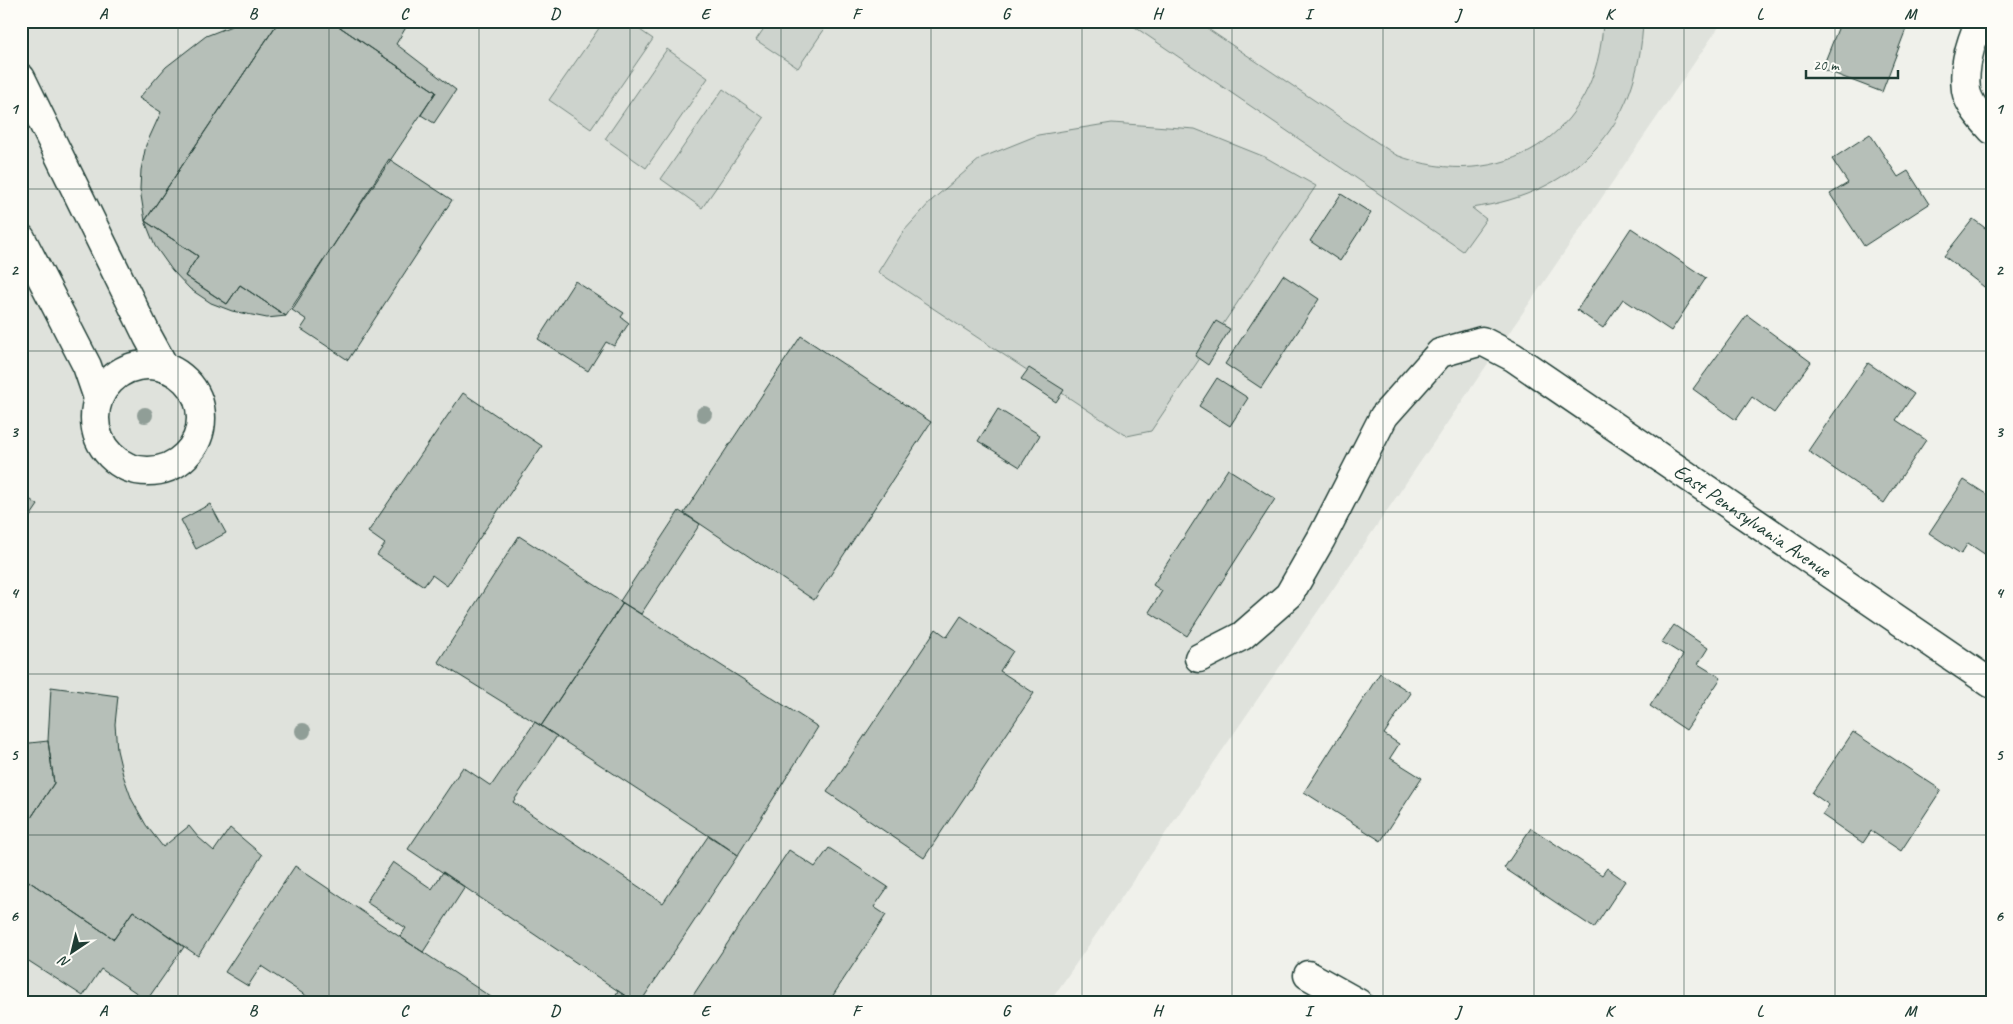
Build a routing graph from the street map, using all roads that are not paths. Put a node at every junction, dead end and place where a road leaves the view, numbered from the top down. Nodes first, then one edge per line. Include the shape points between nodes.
1 (1980, 21) edge
2 (21, 78) edge
3 (1992, 130) edge
4 (21, 238) edge
5 (166, 368) junction
6 (98, 398) junction
7 (1199, 658) dead end
8 (1992, 684) edge
9 (1308, 975) dead end
10 (1358, 1003) edge

1 - 3 street via 1970,44 1966,91
2 - 5 street
4 - 6 street via 87,366
5 - 6 street via 154,365 127,369 106,385
5 - 6 street via 192,389 201,414 199,432 192,448 170,466 149,472 114,460 105,450 96,430
7 - 8 street, East Pennsylvania Avenue via 1242,636 1289,595 1384,416 1440,353 1482,341 1512,357
9 - 10 street

